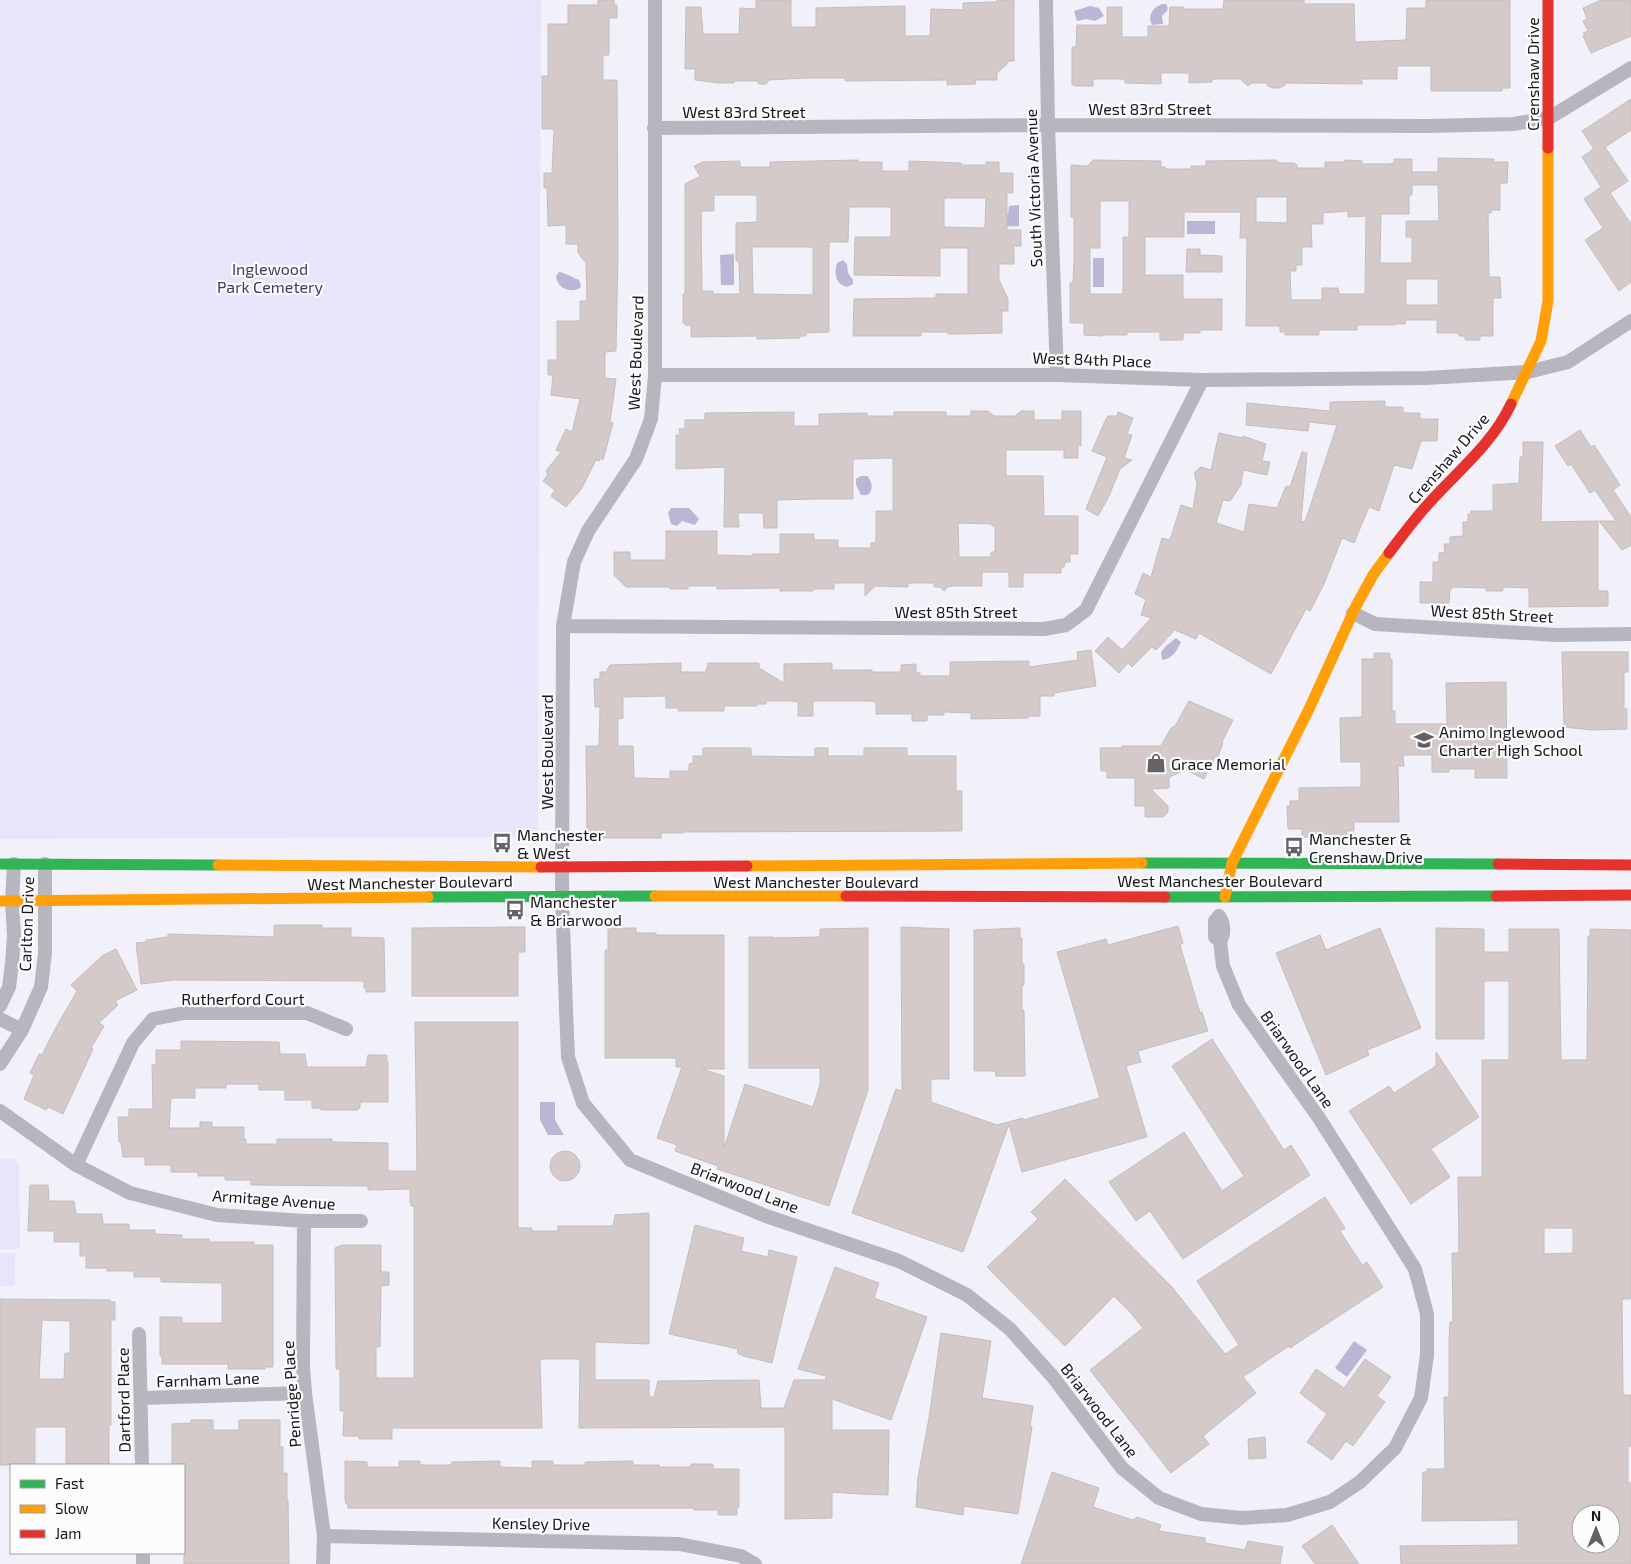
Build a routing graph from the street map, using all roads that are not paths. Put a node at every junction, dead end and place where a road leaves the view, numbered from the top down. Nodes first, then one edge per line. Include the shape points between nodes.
1 (655, 0) edge
2 (1046, 0) edge
3 (1548, 0) edge
4 (1631, 68) edge
5 (1548, 118) junction
6 (1048, 125) junction
7 (654, 128) junction
8 (1631, 321) edge
9 (1528, 372) junction
10 (655, 375) junction
11 (1057, 375) junction
12 (1202, 380) junction
13 (1353, 613) junction
14 (563, 626) junction
15 (1631, 634) edge
16 (1232, 863) junction
17 (7, 864) edge
18 (45, 864) junction
19 (1631, 865) edge
20 (563, 868) junction
21 (1631, 895) edge
22 (562, 896) junction
23 (1225, 897) junction
24 (6, 901) edge
25 (44, 901) junction
26 (0, 1006) edge
27 (0, 1019) edge
28 (346, 1029) dead end
29 (22, 1030) junction
30 (0, 1064) edge
31 (0, 1111) edge
32 (76, 1165) junction
33 (304, 1221) junction
34 (362, 1221) dead end
35 (139, 1334) dead end
36 (305, 1393) junction
37 (141, 1398) junction
38 (142, 1464) edge
39 (324, 1536) junction
40 (322, 1564) edge
41 (755, 1564) edge

1 - 7 street, West Boulevard
2 - 6 street, South Victoria Avenue
3 - 5 main road, Crenshaw Drive
4 - 5 street, West 83rd Street
5 - 6 street, West 83rd Street via 1514,124 1428,126
5 - 9 main road, Crenshaw Drive via 1548,301 1541,341
6 - 7 street, West 83rd Street
6 - 11 street, South Victoria Avenue
7 - 10 street, West Boulevard
8 - 9 street, West 84th Place via 1568,362
9 - 12 street, West 84th Place via 1426,378
9 - 13 main road, Crenshaw Drive via 1497,428 1397,543 1373,575
10 - 11 street, West 84th Place
10 - 14 street, West Boulevard via 651,419 636,460 588,531 574,562
11 - 12 street, West 84th Place
12 - 14 street, West 85th Street via 1086,610 1066,625 1044,629
13 - 15 street, West 85th Street via 1375,624 1556,635
13 - 16 main road, Crenshaw Drive
14 - 20 street, West Boulevard
16 - 19 main road, West Manchester Boulevard
16 - 20 main road, West Manchester Boulevard
16 - 23 main road, Crenshaw Drive
17 - 18 main road, West Manchester Boulevard
17 - 24 street, Carlton Drive
18 - 20 main road, West Manchester Boulevard
18 - 25 street, Carlton Drive
20 - 22 street, West Boulevard
21 - 23 main road, West Manchester Boulevard
22 - 23 main road, West Manchester Boulevard
22 - 23 street, Briarwood Lane via 568,1056 583,1103 630,1160 766,1216 899,1261 967,1295 1010,1329 1053,1377 1122,1468 1159,1498 1200,1514 1242,1518 1287,1514 1330,1502 1360,1482 1395,1448 1421,1398 1427,1354 1427,1314 1415,1269 1319,1118 1238,1005 1223,966 1222,921 1219,916
22 - 25 main road, West Manchester Boulevard
24 - 25 main road, West Manchester Boulevard
24 - 26 street, Carlton Drive via 14,936 9,987
25 - 29 street, Carlton Drive via 45,953 41,987
27 - 29 street
28 - 32 street, Rutherford Court via 307,1013 184,1013 153,1019 134,1043
29 - 30 street, Carlton Drive
31 - 32 street, Armitage Avenue
32 - 33 street, Armitage Avenue via 130,1193 217,1215
33 - 34 street, Armitage Avenue
33 - 36 street, Penridge Place
35 - 37 street, Dartford Place
36 - 37 street, Farnham Lane
36 - 39 street, Penridge Place
37 - 38 street, Dartford Place
39 - 40 street, Penridge Place
39 - 41 street, Kensley Drive via 679,1544 741,1556

